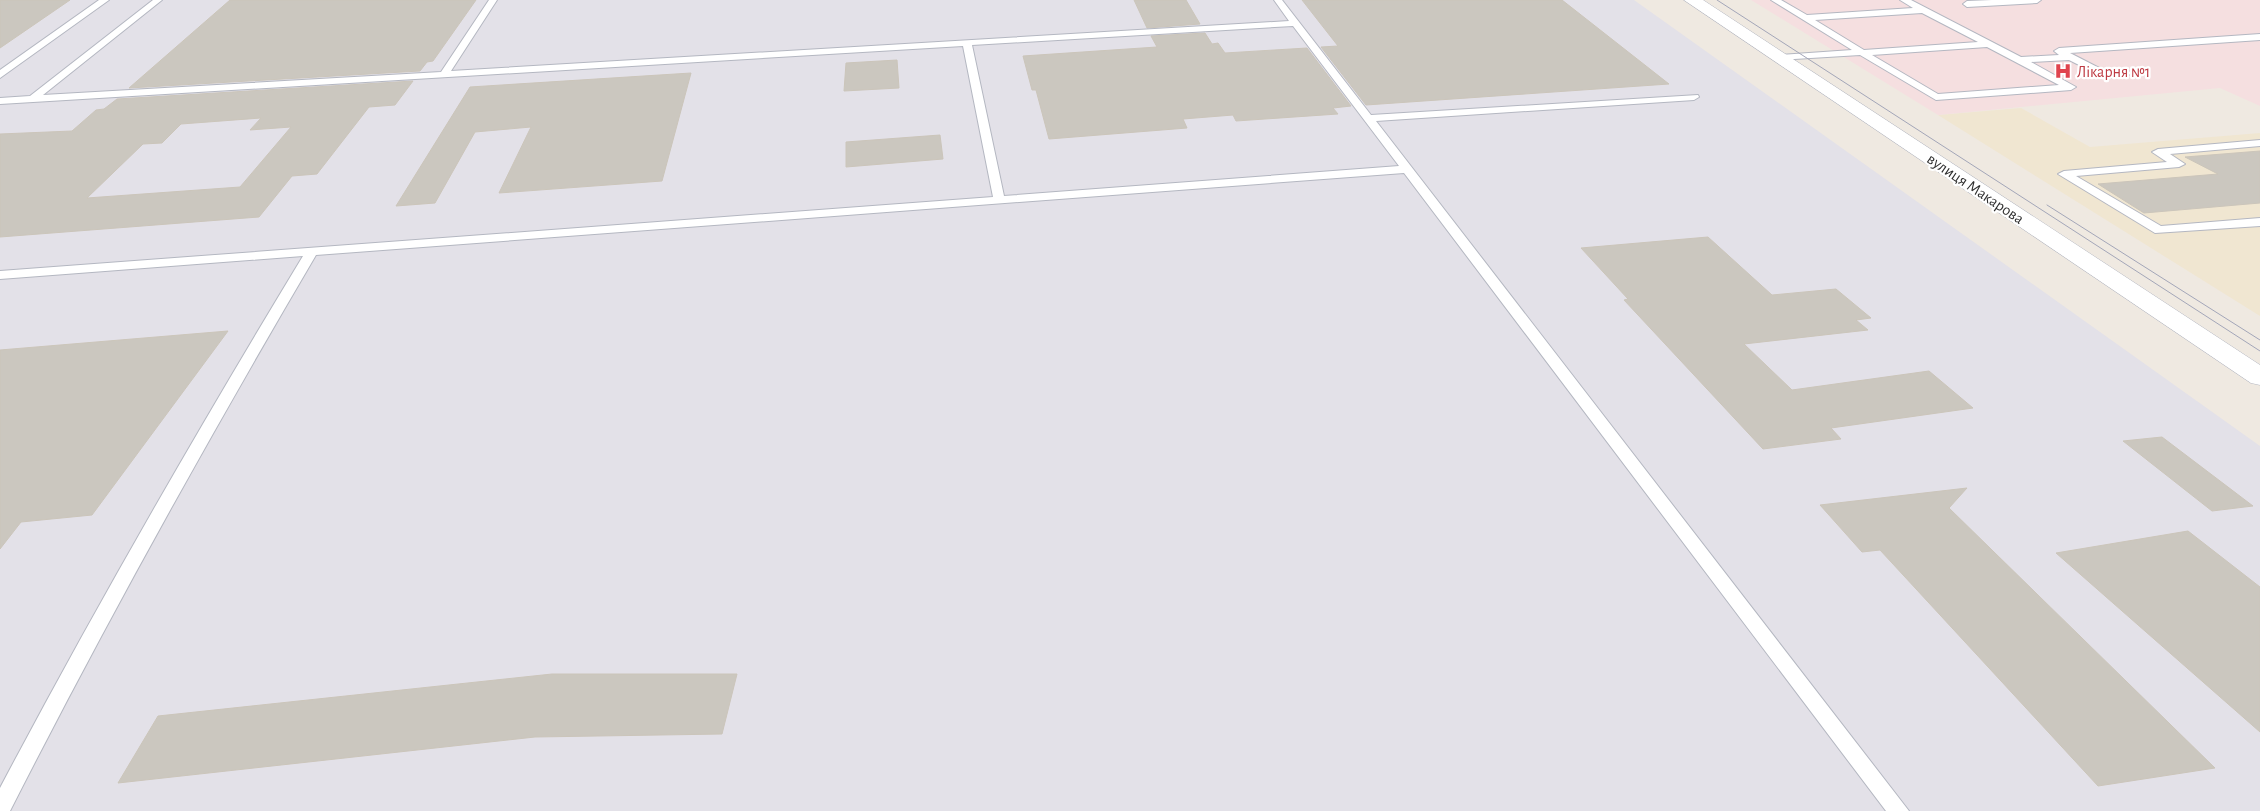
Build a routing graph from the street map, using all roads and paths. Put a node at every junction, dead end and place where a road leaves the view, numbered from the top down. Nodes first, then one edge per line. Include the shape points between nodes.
1 (105, 0) edge
2 (158, 0) edge
3 (493, 0) edge
4 (1278, 0) edge
5 (1692, 0) edge
6 (1775, 0) edge
7 (1904, 0) edge
8 (2037, 0) edge
9 (1967, 4) dead end
10 (1923, 10) junction
11 (1806, 18) junction
12 (1295, 23) junction
13 (2260, 37) edge
14 (967, 42) junction
15 (1990, 44) junction
16 (1862, 52) junction
17 (2070, 57) junction
18 (1780, 58) junction
19 (2021, 60) junction
20 (2127, 73) dead end
21 (444, 74) junction
22 (0, 75) edge
23 (1694, 97) dead end
24 (31, 100) junction
25 (0, 101) edge
26 (1368, 118) junction
27 (2260, 143) edge
28 (1407, 169) junction
29 (999, 199) junction
30 (2260, 222) edge
31 (312, 252) junction
32 (0, 275) edge
33 (2260, 377) edge
34 (0, 809) edge
35 (1898, 811) edge

1 - 22 lane
2 - 24 lane
3 - 21 lane
4 - 12 lane
5 - 18 main road, вулиця Макарова
6 - 11 lane
7 - 10 lane
8 - 9 lane
10 - 11 lane
10 - 15 lane
11 - 16 lane
12 - 14 lane
12 - 26 lane
13 - 17 lane via 2059,51
14 - 21 lane
14 - 29 lane
15 - 16 lane
15 - 19 lane
16 - 18 lane
16 - 19 lane via 1936,96 2071,86
17 - 19 lane
17 - 20 lane via 2105,75
18 - 33 main road, вулиця Макарова
21 - 24 lane
23 - 26 lane
24 - 25 lane
26 - 28 lane
27 - 30 lane via 2158,152 2179,164 2064,174 2159,230
28 - 29 lane
28 - 35 lane
29 - 31 lane
31 - 32 lane
31 - 34 lane via 69,675

